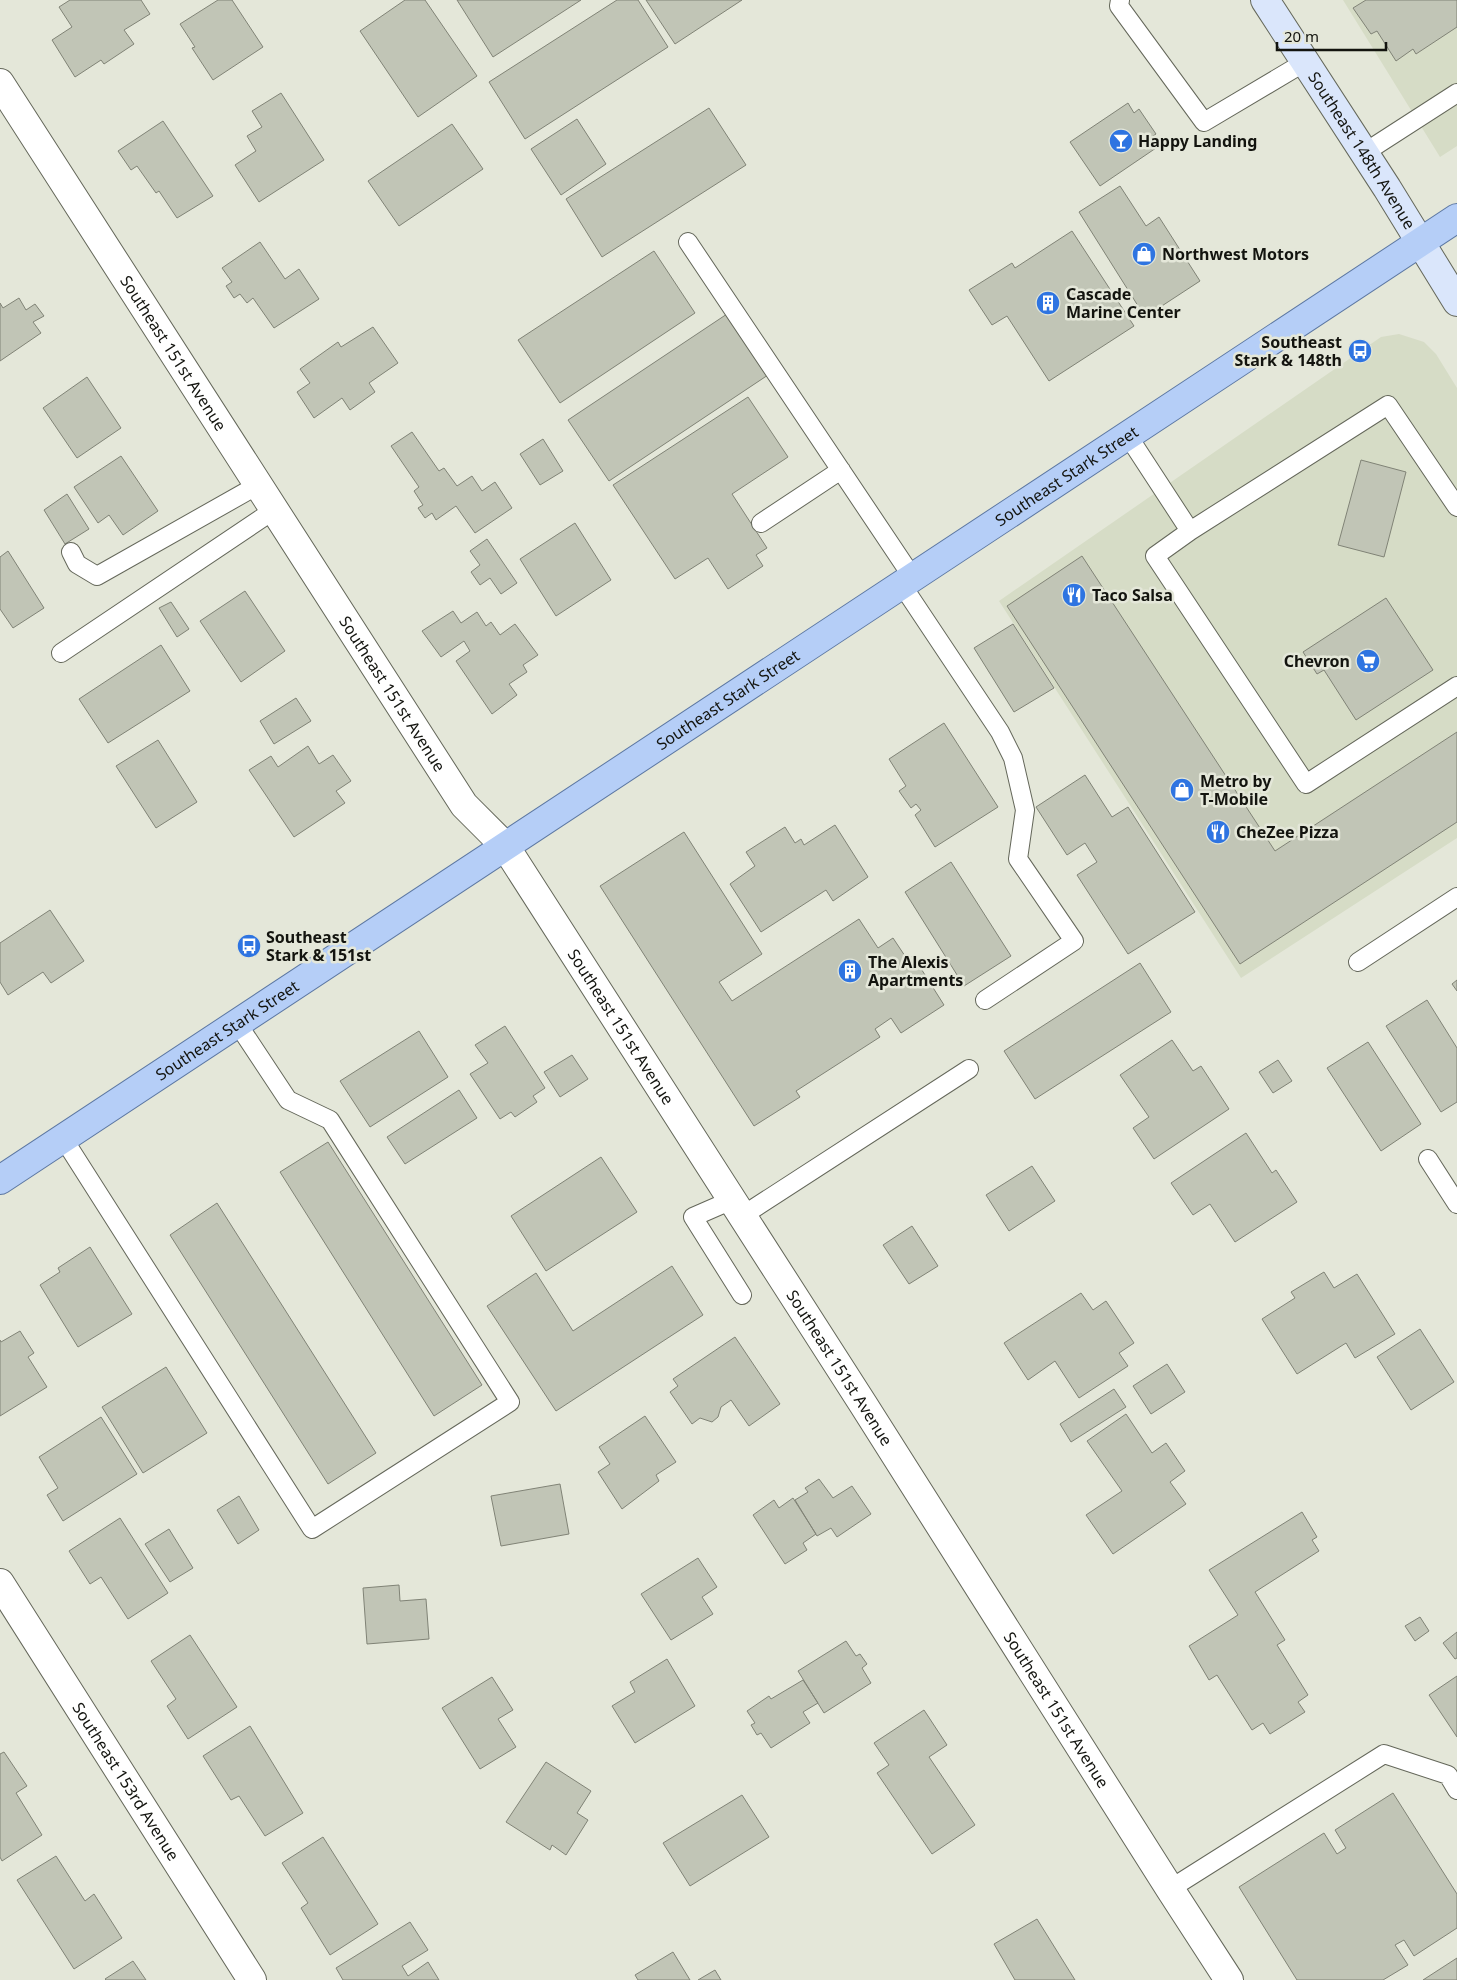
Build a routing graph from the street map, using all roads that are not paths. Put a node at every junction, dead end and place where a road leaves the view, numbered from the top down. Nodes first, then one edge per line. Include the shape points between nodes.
1 (1120, 0) edge
2 (1266, 0) edge
3 (1305, 62) junction
4 (0, 83) edge
5 (1457, 93) edge
6 (1364, 153) junction
7 (1457, 218) edge
8 (688, 242) dead end
9 (1421, 243) junction
10 (1457, 302) edge
11 (1128, 436) junction
12 (842, 470) junction
13 (258, 485) junction
14 (1457, 507) edge
15 (274, 510) junction
16 (761, 523) dead end
17 (1190, 531) junction
18 (71, 552) dead end
19 (908, 581) junction
20 (61, 653) dead end
21 (1457, 686) edge
22 (504, 846) junction
23 (1457, 897) edge
24 (1358, 962) dead end
25 (985, 1000) dead end
26 (236, 1023) junction
27 (969, 1069) dead end
28 (63, 1138) junction
29 (1428, 1159) dead end
30 (3, 1172) edge
31 (1457, 1204) edge
32 (737, 1208) junction
33 (742, 1295) dead end
34 (0, 1583) edge
35 (1457, 1790) edge
36 (1170, 1890) junction
37 (252, 1980) edge
38 (1230, 1980) edge

1 - 3 lane via 1119,6 1204,122
2 - 3 main road, Southeast 148th Avenue
3 - 6 main road, Southeast 148th Avenue
4 - 13 street, Southeast 151st Avenue
5 - 6 lane
6 - 9 main road, Southeast 148th Avenue
7 - 9 main road, Southeast Stark Street
8 - 12 lane
9 - 10 main road, Southeast 148th Avenue
9 - 11 main road, Southeast Stark Street
11 - 17 lane
11 - 19 main road, Southeast Stark Street
12 - 16 lane
12 - 19 lane
13 - 15 street, Southeast 151st Avenue
13 - 18 lane via 97,576 78,564
14 - 17 lane via 1388,404
15 - 20 lane
15 - 22 street, Southeast 151st Avenue via 464,805
17 - 21 lane via 1155,556 1306,784
19 - 22 main road, Southeast Stark Street
19 - 25 lane via 1013,758 1025,810 1018,859 1074,941
22 - 26 main road, Southeast Stark Street
22 - 32 street, Southeast 151st Avenue
23 - 24 lane
26 - 28 main road, Southeast Stark Street
26 - 28 lane via 288,1100 330,1120 510,1402 312,1529
27 - 32 lane
28 - 30 main road, Southeast Stark Street
29 - 31 lane
32 - 33 lane via 693,1218
32 - 36 street, Southeast 151st Avenue
34 - 37 street, Southeast 153rd Avenue
35 - 36 lane via 1448,1775 1384,1754
36 - 38 street, Southeast 151st Avenue

